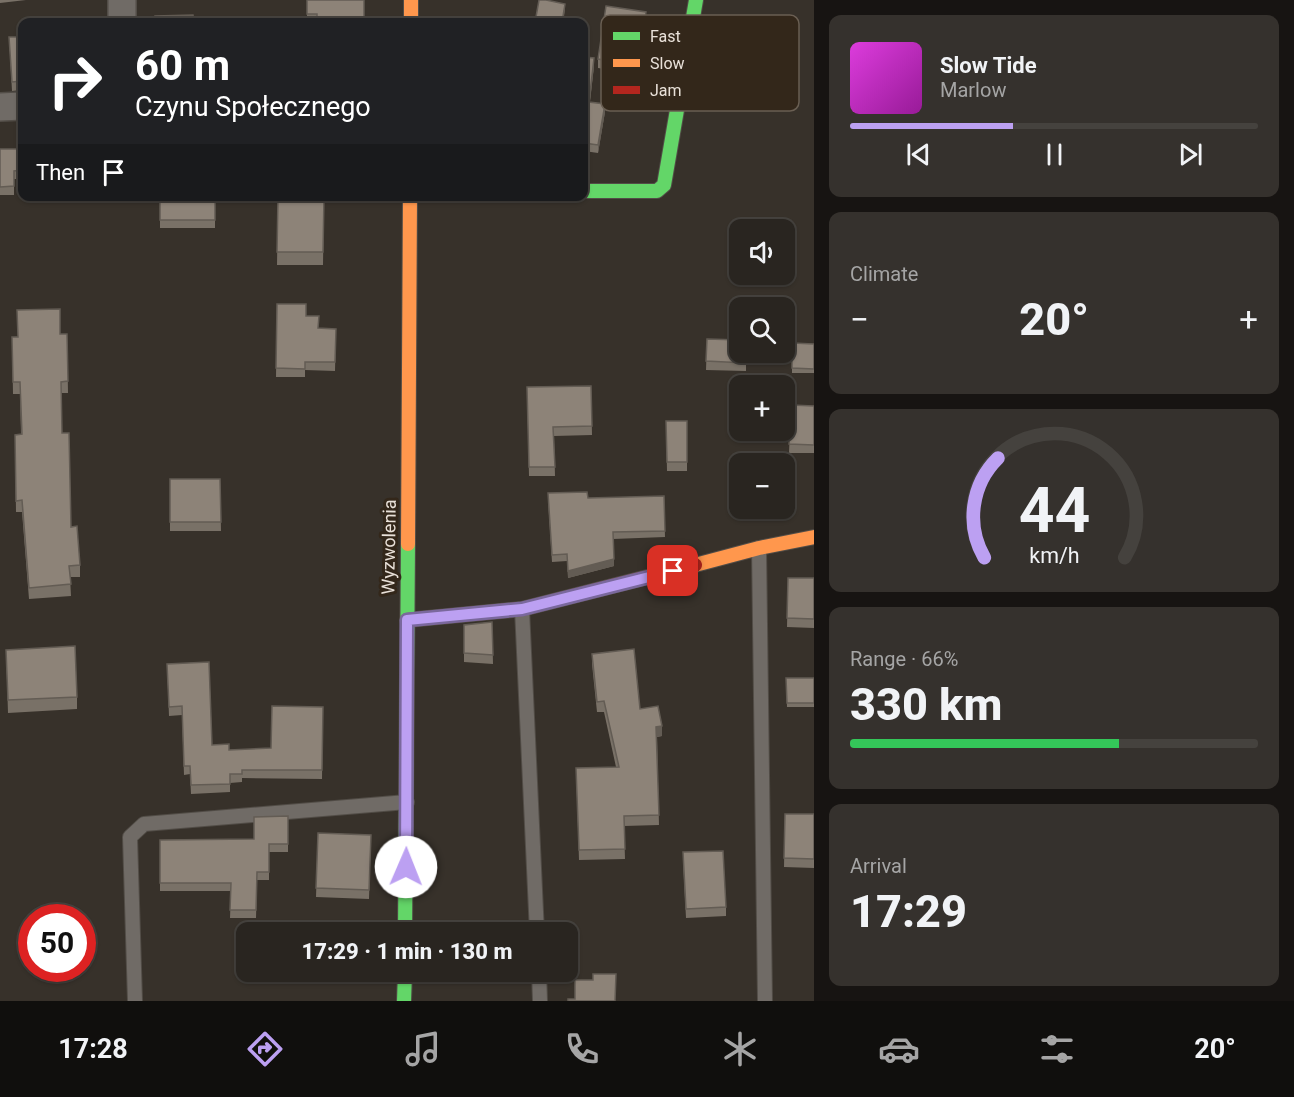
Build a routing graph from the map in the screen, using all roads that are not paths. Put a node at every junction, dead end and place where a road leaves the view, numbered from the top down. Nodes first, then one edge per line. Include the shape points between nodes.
1 (122, 0) edge
2 (411, 0) edge
3 (696, 0) edge
4 (693, 15) edge
5 (122, 18) edge
6 (411, 18) edge
7 (18, 106) edge
8 (0, 107) edge
9 (677, 111) edge
10 (588, 191) edge
11 (410, 201) edge
12 (814, 537) edge
13 (759, 548) junction
14 (522, 609) junction
15 (407, 620) junction
16 (407, 802) junction
17 (405, 922) edge
18 (536, 922) edge
19 (405, 982) edge
20 (539, 982) edge
21 (135, 1001) edge
22 (404, 1001) edge
23 (540, 1001) edge
24 (765, 1001) edge

1 - 5 street
2 - 6 main road
3 - 4 main road
7 - 8 street
9 - 10 main road via 664,185 657,191
11 - 15 main road, Wyzwolenia
12 - 13 main road
13 - 14 main road
13 - 24 lane
14 - 15 main road
14 - 18 lane
15 - 16 main road, Wyzwolenia
16 - 17 main road, Wyzwolenia
16 - 21 lane via 144,824 130,837
19 - 22 main road
20 - 23 lane

